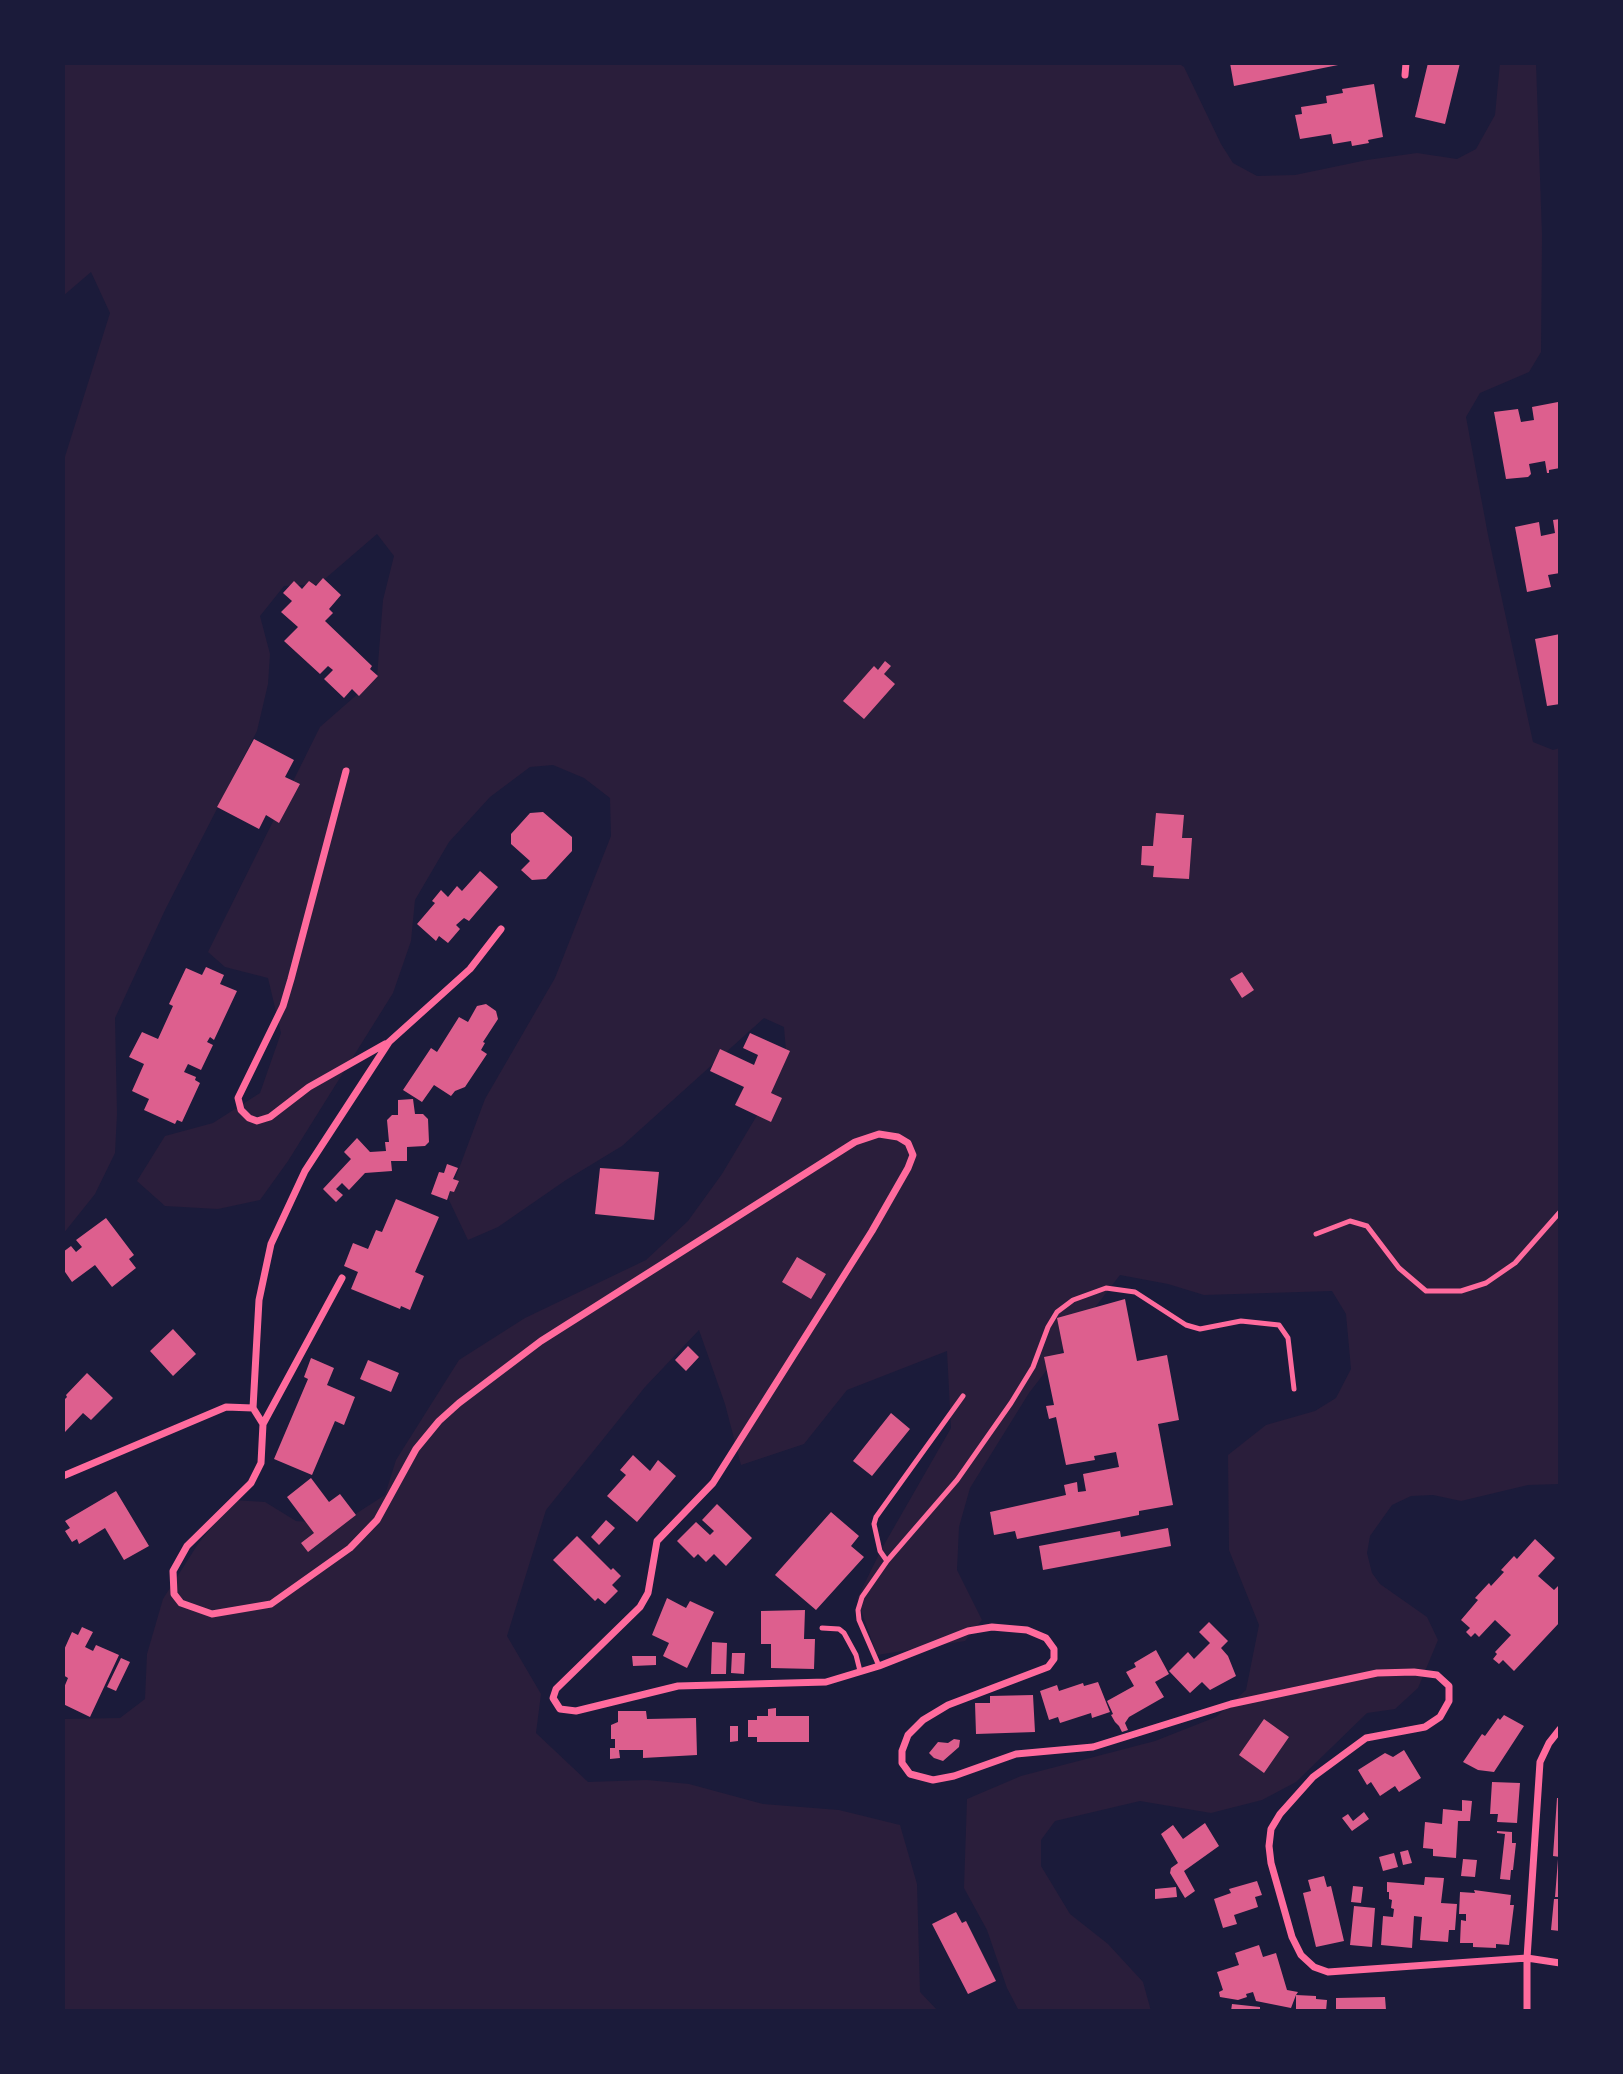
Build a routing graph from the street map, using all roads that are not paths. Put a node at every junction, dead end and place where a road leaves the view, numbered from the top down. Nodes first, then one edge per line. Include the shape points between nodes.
1 (1406, 63) edge
2 (1405, 75) dead end
3 (346, 771) dead end
4 (501, 929) dead end
5 (389, 1042) junction
6 (1560, 1212) edge
7 (1316, 1234) dead end
8 (342, 1278) dead end
9 (1294, 1389) dead end
10 (963, 1396) dead end
11 (253, 1408) junction
12 (263, 1424) junction
13 (63, 1476) edge
14 (887, 1561) junction
15 (822, 1628) dead end
16 (879, 1667) junction
17 (860, 1671) junction
18 (1560, 1729) edge
19 (1527, 1958) junction
20 (1558, 1966) edge
21 (1527, 2011) edge

1 - 2 street
3 - 5 street via 283,1006 238,1098 241,1110 257,1121 270,1116 309,1087
4 - 5 street via 470,969
5 - 11 street via 304,1171 271,1244 259,1300
6 - 7 lane via 1515,1263 1486,1283 1461,1291 1426,1291 1399,1268 1367,1226 1350,1221
8 - 12 street
9 - 14 lane via 1288,1338 1279,1325 1241,1321 1200,1329 1135,1292 1106,1288 1073,1300 1057,1312 1033,1367 957,1480
10 - 14 lane via 876,1517 880,1551
11 - 12 street
11 - 13 street via 226,1407
12 - 17 street via 261,1463 251,1483 187,1546 173,1571 174,1594 181,1604 212,1614 271,1604 350,1548 377,1520 416,1449 439,1421 541,1341 855,1142 879,1134 898,1137 908,1143 912,1155 872,1231 713,1483 657,1541 648,1593 640,1608 556,1689 553,1698 560,1709 576,1711 678,1686 826,1682
14 - 16 lane via 858,1610
15 - 17 lane via 844,1633
16 - 17 street
16 - 19 street via 992,1627 1027,1630 1046,1638 1054,1649 1048,1667 948,1705 908,1735 902,1763 910,1773 933,1780 1016,1754 1093,1747 1231,1704 1377,1673 1437,1675 1449,1686 1449,1700 1440,1717 1425,1727 1366,1738 1313,1777 1275,1821 1269,1846 1271,1863 1292,1937 1301,1955 1328,1972
18 - 19 street via 1540,1762
19 - 20 street
19 - 21 street

